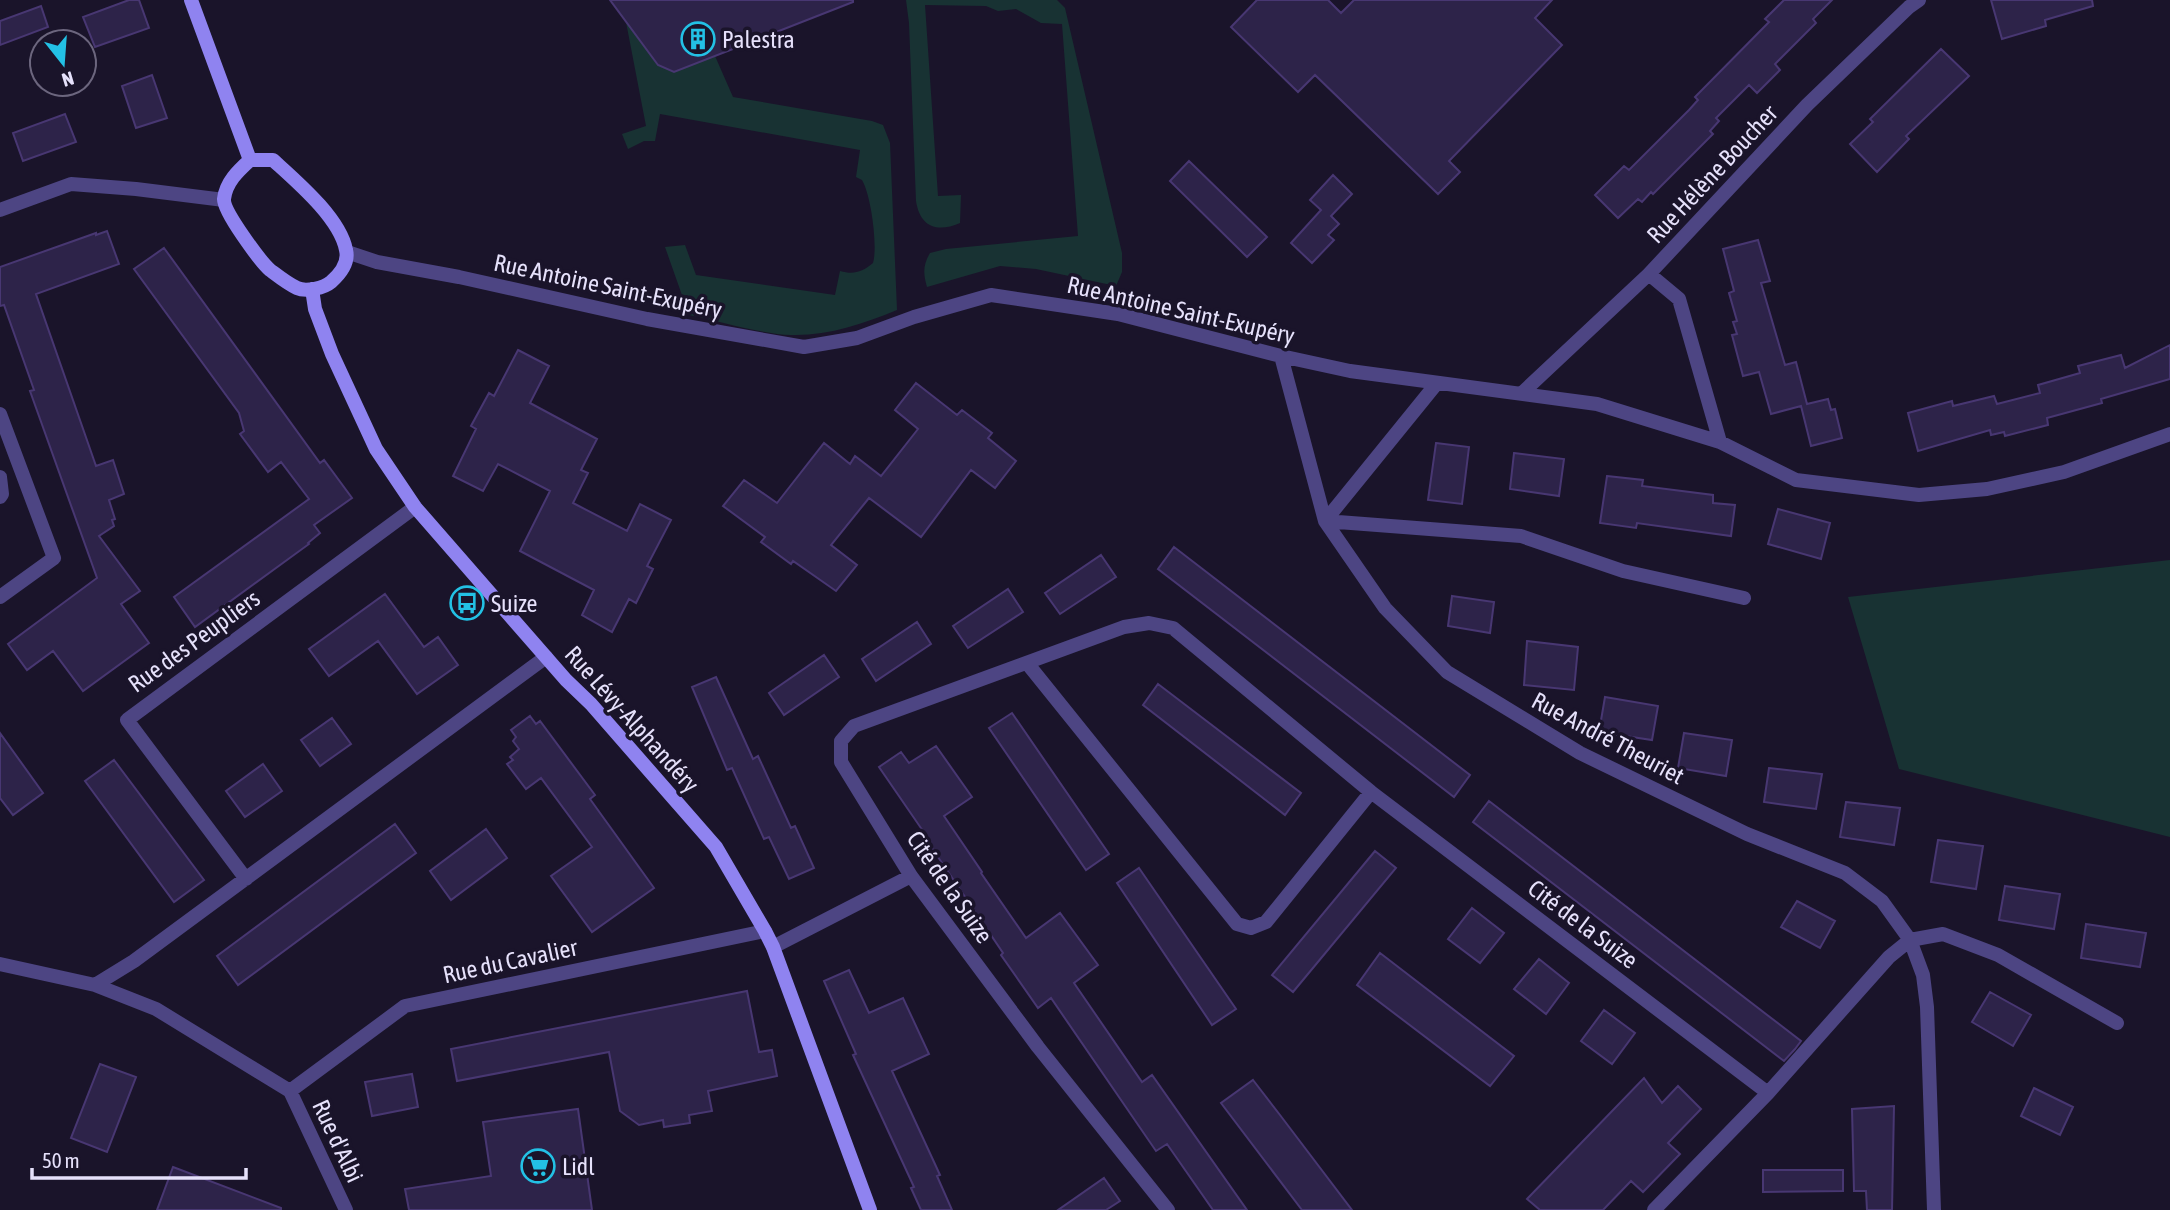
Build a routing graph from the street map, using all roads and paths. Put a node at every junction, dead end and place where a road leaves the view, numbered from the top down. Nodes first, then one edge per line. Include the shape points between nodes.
1 (191, 0) edge
2 (1919, 0) edge
3 (250, 160) junction
4 (224, 200) junction
5 (0, 210) edge
6 (347, 252) junction
7 (1649, 274) junction
8 (312, 289) junction
9 (1281, 356) junction
10 (1437, 383) junction
11 (1521, 394) junction
12 (0, 414) edge
13 (2170, 434) edge
14 (1720, 442) junction
15 (0, 477) edge
16 (0, 497) edge
17 (415, 507) junction
18 (1325, 522) junction
19 (0, 597) edge
20 (1744, 598) dead end
21 (546, 657) junction
22 (1027, 663) junction
23 (1371, 792) junction
24 (911, 876) junction
25 (246, 879) junction
26 (765, 931) junction
27 (1910, 940) junction
28 (773, 947) junction
29 (0, 964) edge
30 (95, 985) junction
31 (2117, 1023) dead end
32 (290, 1091) junction
33 (1768, 1093) junction
34 (346, 1210) edge
35 (870, 1210) edge
36 (1168, 1210) edge
37 (1654, 1210) edge
38 (1934, 1210) edge

1 - 3 street
2 - 7 street, Rue Hélène Boucher via 1807,105
3 - 4 street via 236,173
3 - 6 street via 273,160 313,197 340,233
4 - 5 street via 71,184
4 - 8 street via 268,268 299,290
6 - 8 street via 342,272 325,288
6 - 9 street, Rue Antoine Saint-Exupéry via 646,319 804,347 857,338 991,295 1118,314
7 - 11 street
7 - 14 street, Rue Hélène Boucher via 1679,299
8 - 17 street, Rue Lévy-Alphandéry via 332,355 370,437
9 - 10 street, Rue Antoine Saint-Exupéry
9 - 18 street, Rue André Theuriet
10 - 11 street, Rue Antoine Saint-Exupéry
10 - 18 street
11 - 14 street, Rue Antoine Saint-Exupéry via 1597,404
12 - 19 street via 54,558
13 - 14 street via 2064,472 1987,489 1919,495 1797,480
15 - 16 street
17 - 21 street, Rue Lévy-Alphandéry
17 - 25 street, Rue des Peupliers via 127,720
18 - 20 street via 1521,536 1623,571
18 - 27 street, Rue André Theuriet via 1385,608 1447,672 1580,753 1747,834 1845,873 1882,901
21 - 25 street
21 - 26 street, Rue Lévy-Alphandéry via 716,847
22 - 23 street, Cité de la Suize via 1124,627 1149,623 1172,628
22 - 23 street via 1237,924 1251,928 1266,922
22 - 24 street, Cité de la Suize via 854,726 841,741 841,762
23 - 33 street, Cité de la Suize
24 - 28 street
24 - 36 street, Cité de la Suize via 1038,1047
25 - 30 street
26 - 28 street, Rue Lévy-Alphandéry
26 - 32 street, Rue du Cavalier via 405,1006
27 - 31 street via 1943,934 1998,955
27 - 33 street via 1889,957
27 - 38 street, Rue André Theuriet via 1923,975 1927,1007
28 - 35 street, Rue Lévy-Alphandéry
29 - 30 street
30 - 32 street via 156,1009
32 - 34 street, Rue d'Albi
33 - 37 street

